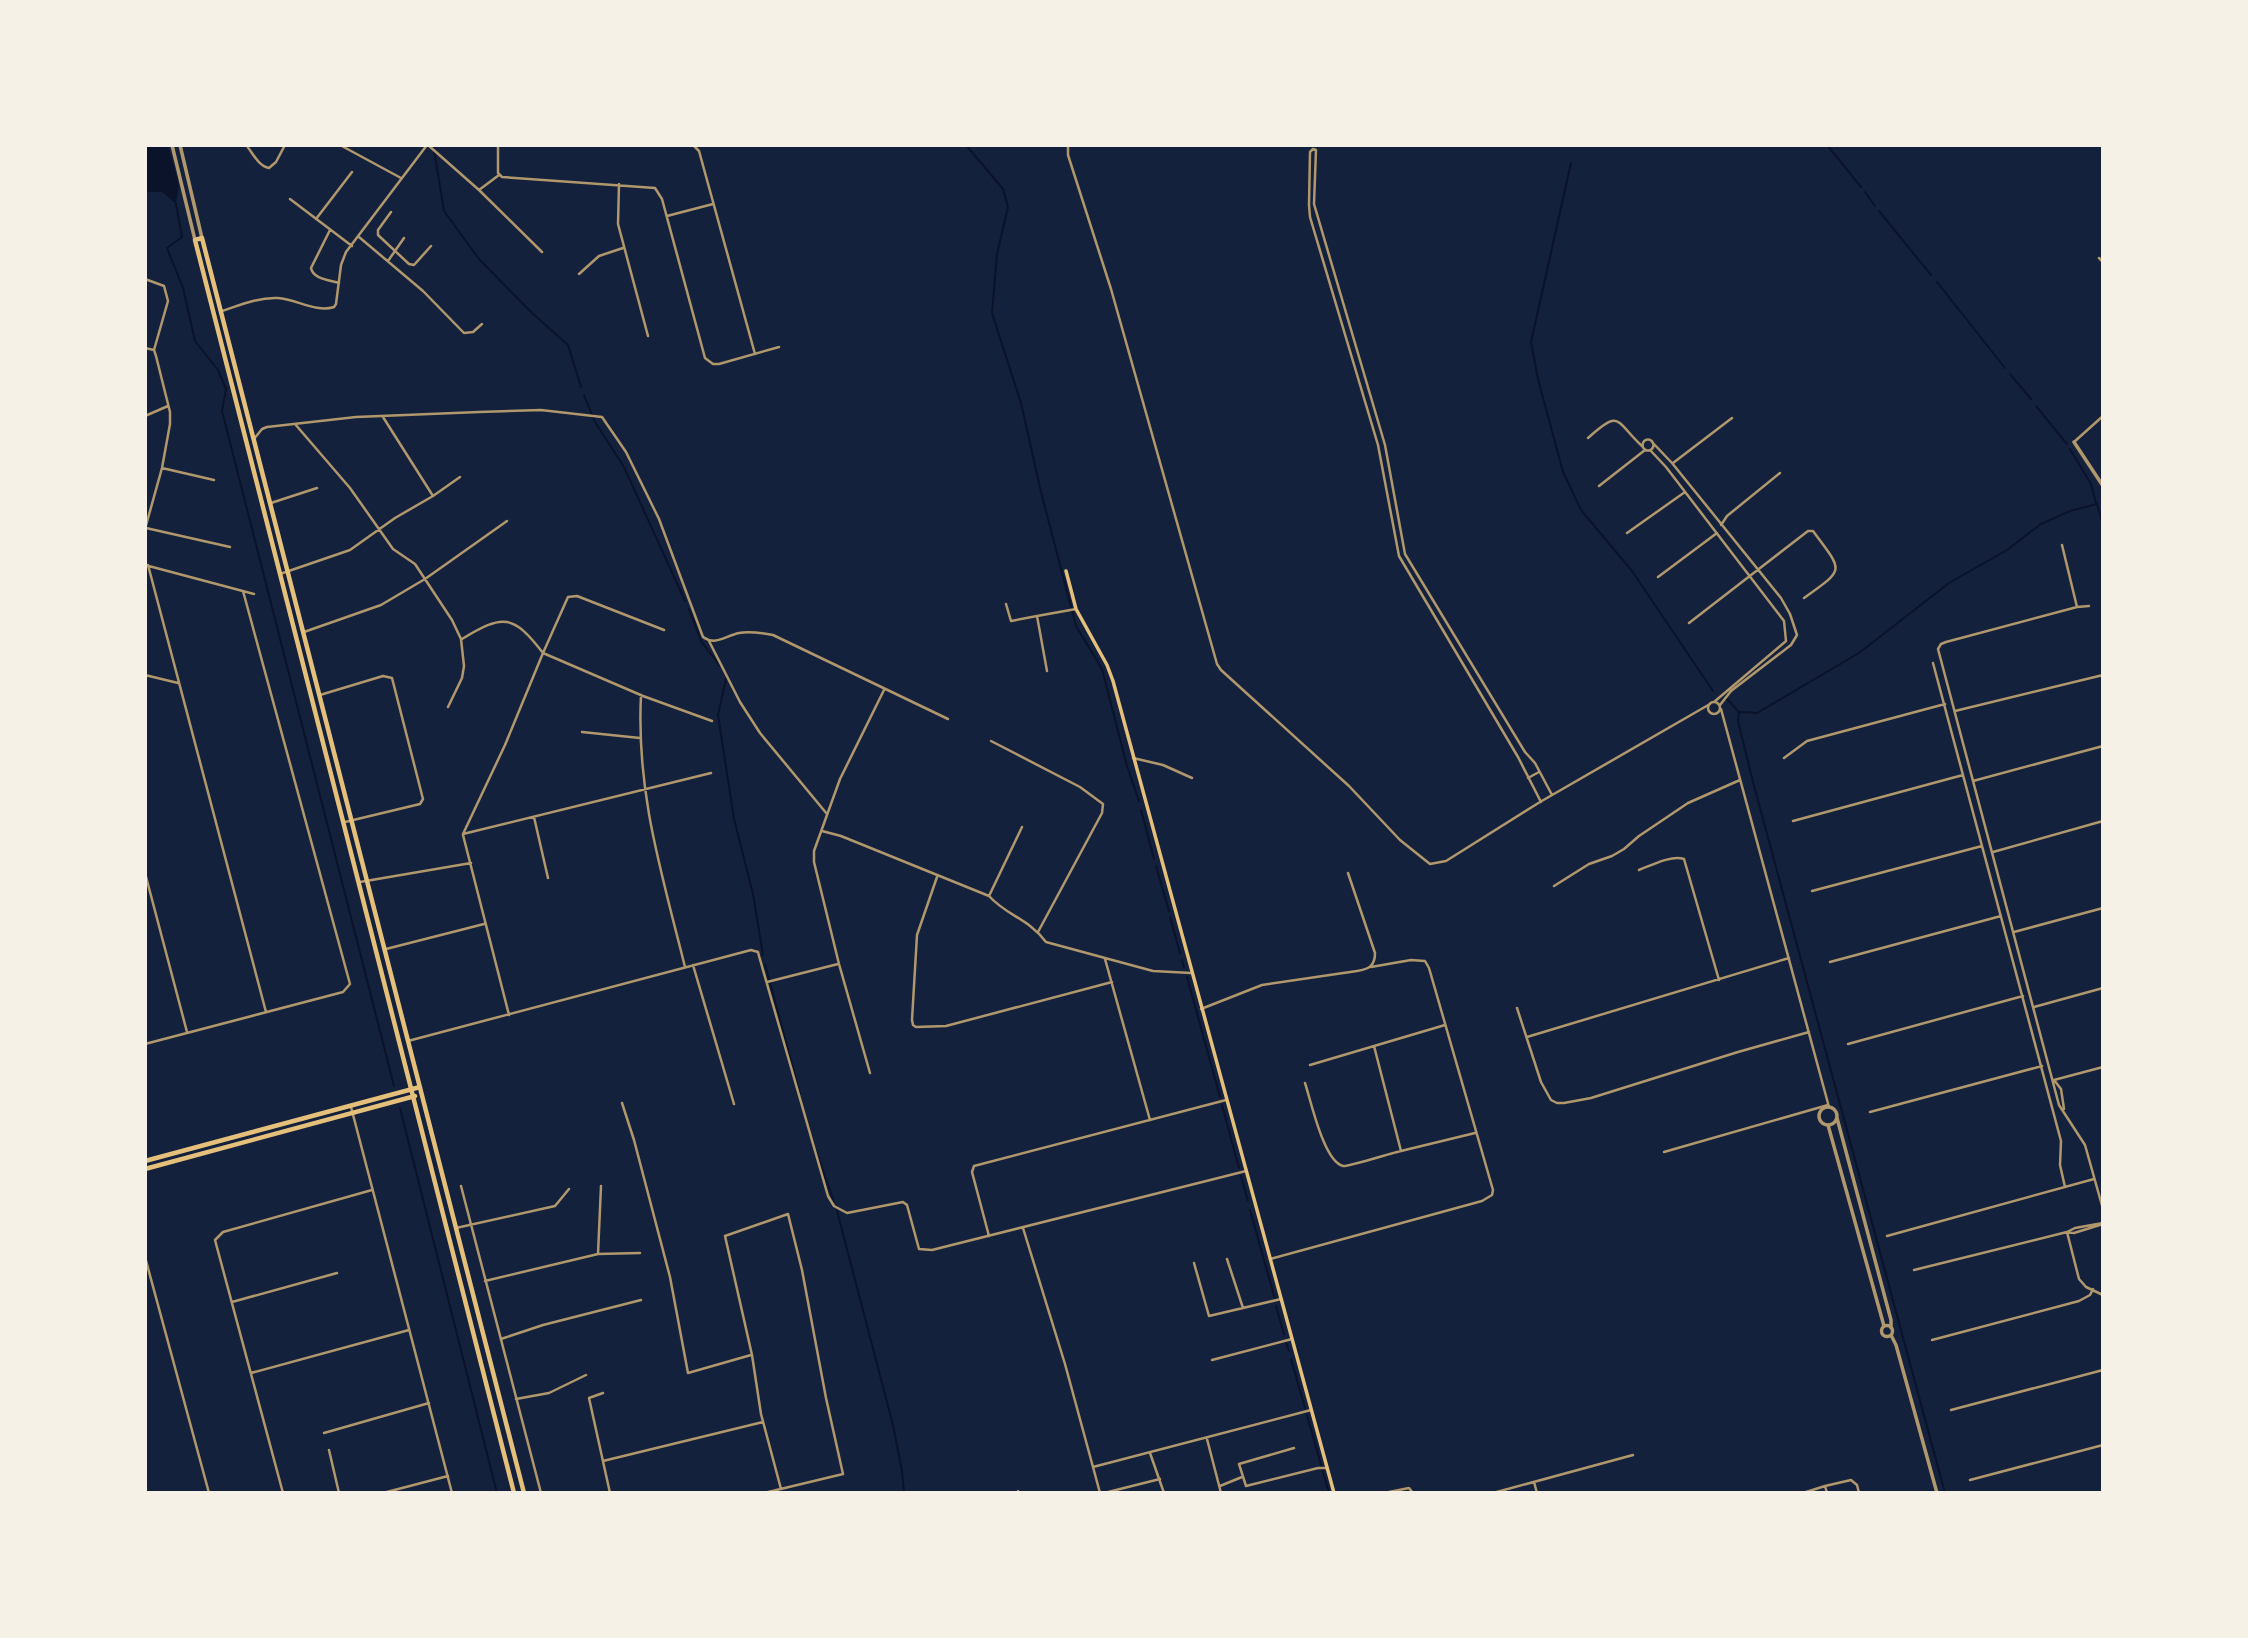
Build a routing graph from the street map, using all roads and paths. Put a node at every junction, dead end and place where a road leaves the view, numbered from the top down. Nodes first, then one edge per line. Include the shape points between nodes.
1 (172, 145) edge
2 (180, 145) edge
3 (246, 145) edge
4 (285, 145) edge
5 (340, 145) edge
6 (427, 145) edge
7 (498, 145) edge
8 (693, 145) edge
9 (1068, 145) edge
10 (352, 172) dead end
11 (499, 176) junction
12 (401, 178) junction
13 (619, 184) junction
14 (479, 190) junction
15 (290, 200) dead end
16 (713, 204) junction
17 (391, 212) dead end
18 (667, 216) junction
19 (316, 219) junction
20 (330, 230) junction
21 (359, 237) junction
22 (202, 238) junction
23 (404, 238) dead end
24 (195, 240) junction
25 (352, 246) junction
26 (431, 246) dead end
27 (624, 248) junction
28 (396, 250) junction
29 (542, 252) dead end
30 (2099, 258) dead end
31 (388, 261) junction
32 (2103, 262) edge
33 (579, 274) dead end
34 (145, 279) edge
35 (338, 283) junction
36 (222, 311) junction
37 (482, 324) dead end
38 (648, 336) dead end
39 (779, 347) dead end
40 (145, 348) edge
41 (154, 350) junction
42 (755, 354) junction
43 (168, 406) junction
44 (145, 416) edge
45 (383, 416) junction
46 (2103, 416) edge
47 (1732, 418) dead end
48 (295, 424) junction
49 (1588, 438) dead end
50 (254, 439) junction
51 (1636, 440) junction
52 (1646, 440) junction
53 (1652, 442) junction
54 (2074, 442) joint
55 (1646, 449) junction
56 (1672, 463) junction
57 (162, 468) junction
58 (1780, 473) dead end
59 (460, 477) dead end
60 (214, 480) dead end
61 (1599, 486) dead end
62 (2103, 486) edge
63 (317, 488) dead end
64 (1685, 492) junction
65 (433, 496) junction
66 (271, 502) junction
67 (507, 521) dead end
68 (1721, 525) junction
69 (146, 528) edge
70 (379, 530) junction
71 (1627, 533) dead end
72 (1717, 533) junction
73 (2062, 545) dead end
74 (230, 547) dead end
75 (146, 565) edge
76 (1066, 570) dead end
77 (1757, 570) junction
78 (289, 572) junction
79 (280, 574) junction
80 (1750, 576) junction
81 (1658, 578) dead end
82 (425, 579) junction
83 (243, 591) junction
84 (254, 594) dead end
85 (1804, 598) dead end
86 (1006, 604) dead end
87 (2089, 606) dead end
88 (2077, 607) junction
89 (1075, 609) junction
90 (1037, 616) junction
91 (1689, 623) dead end
92 (664, 630) dead end
93 (304, 632) junction
94 (461, 639) junction
95 (708, 641) junction
96 (543, 653) junction
97 (1933, 663) dead end
98 (1047, 671) dead end
99 (145, 675) edge
100 (2103, 675) edge
101 (178, 683) junction
102 (884, 690) junction
103 (320, 695) junction
104 (642, 695) junction
105 (1712, 703) junction
106 (1945, 705) junction
107 (448, 707) dead end
108 (1720, 707) junction
109 (1698, 709) junction
110 (1955, 711) junction
111 (1709, 712) junction
112 (1715, 715) junction
113 (948, 719) dead end
114 (1723, 719) junction
115 (712, 721) dead end
116 (582, 732) dead end
117 (640, 738) junction
118 (991, 741) dead end
119 (2103, 746) edge
120 (1133, 758) junction
121 (1784, 758) dead end
122 (1539, 772) junction
123 (711, 773) dead end
124 (1964, 775) junction
125 (1192, 778) dead end
126 (1528, 778) junction
127 (1740, 780) junction
128 (1973, 781) junction
129 (643, 788) junction
130 (1552, 795) junction
131 (1541, 802) junction
132 (827, 814) junction
133 (534, 817) junction
134 (352, 820) junction
135 (1793, 821) dead end
136 (2103, 821) edge
137 (344, 822) junction
138 (1022, 827) dead end
139 (821, 831) junction
140 (463, 834) junction
141 (1982, 846) junction
142 (1993, 852) junction
143 (471, 863) junction
144 (1639, 870) dead end
145 (145, 873) edge
146 (1348, 873) dead end
147 (937, 876) junction
148 (548, 878) dead end
149 (369, 881) junction
150 (359, 883) junction
151 (1555, 886) dead end
152 (1812, 891) dead end
153 (989, 896) junction
154 (2103, 908) edge
155 (2001, 916) junction
156 (485, 923) junction
157 (1038, 932) junction
158 (2014, 932) junction
159 (386, 949) junction
160 (1789, 958) junction
161 (1105, 959) junction
162 (1829, 962) dead end
163 (839, 964) junction
164 (693, 965) junction
165 (685, 967) junction
166 (1371, 967) junction
167 (1191, 973) junction
168 (1719, 980) junction
169 (767, 982) junction
170 (1112, 982) junction
171 (2103, 988) edge
172 (2023, 996) junction
173 (2034, 1007) junction
174 (1201, 1009) junction
175 (1517, 1009) dead end
176 (266, 1012) junction
177 (509, 1015) junction
178 (1445, 1025) junction
179 (1809, 1032) junction
180 (187, 1033) junction
181 (1526, 1038) junction
182 (408, 1041) junction
183 (145, 1044) edge
184 (1849, 1044) dead end
185 (1374, 1046) junction
186 (1310, 1065) dead end
187 (2042, 1066) junction
188 (2103, 1067) edge
189 (870, 1073) dead end
190 (2054, 1080) junction
191 (1305, 1083) dead end
192 (420, 1087) junction
193 (411, 1090) junction
194 (422, 1094) junction
195 (412, 1096) junction
196 (1226, 1100) junction
197 (622, 1103) dead end
198 (734, 1104) dead end
199 (351, 1106) junction
200 (1829, 1106) junction
201 (352, 1112) junction
202 (1870, 1112) dead end
203 (1837, 1118) junction
204 (1150, 1120) junction
205 (1828, 1125) junction
206 (1475, 1133) junction
207 (1401, 1151) junction
208 (1664, 1153) dead end
209 (145, 1161) edge
210 (145, 1169) edge
211 (1246, 1171) junction
212 (2094, 1179) junction
213 (461, 1186) dead end
214 (601, 1186) dead end
215 (2064, 1187) junction
216 (569, 1189) dead end
217 (372, 1190) junction
218 (2103, 1209) edge
219 (2103, 1223) edge
220 (471, 1224) junction
221 (456, 1228) junction
222 (1023, 1228) junction
223 (2067, 1232) junction
224 (989, 1236) junction
225 (1887, 1236) dead end
226 (598, 1254) junction
227 (640, 1254) dead end
228 (145, 1257) edge
229 (1227, 1259) dead end
230 (1270, 1259) junction
231 (146, 1263) edge
232 (1194, 1263) dead end
233 (1914, 1270) dead end
234 (337, 1273) dead end
235 (485, 1281) junction
236 (2093, 1289) junction
237 (2103, 1295) edge
238 (1281, 1299) junction
239 (641, 1300) dead end
240 (232, 1302) junction
241 (1242, 1308) junction
242 (1884, 1326) junction
243 (1891, 1328) junction
244 (409, 1330) junction
245 (1891, 1335) junction
246 (501, 1339) junction
247 (1292, 1339) junction
248 (1932, 1340) dead end
249 (752, 1355) junction
250 (1212, 1360) dead end
251 (2103, 1370) edge
252 (251, 1373) junction
253 (586, 1375) dead end
254 (603, 1393) dead end
255 (516, 1399) junction
256 (429, 1403) junction
257 (1311, 1410) junction
258 (1951, 1410) dead end
259 (764, 1422) junction
260 (324, 1433) dead end
261 (1206, 1438) junction
262 (2103, 1445) edge
263 (1294, 1448) dead end
264 (329, 1450) dead end
265 (1150, 1452) junction
266 (1633, 1455) dead end
267 (603, 1461) junction
268 (1093, 1467) junction
269 (1327, 1468) junction
270 (448, 1476) junction
271 (1242, 1477) junction
272 (1160, 1479) junction
273 (1970, 1480) dead end
274 (1534, 1482) junction
275 (1220, 1486) junction
276 (1825, 1486) junction
277 (781, 1489) junction
278 (1108, 1492) edge
279 (209, 1493) edge
280 (283, 1493) edge
281 (339, 1493) edge
282 (383, 1493) edge
283 (452, 1493) edge
284 (514, 1493) edge
285 (524, 1493) edge
286 (541, 1493) edge
287 (610, 1493) edge
288 (764, 1493) edge
289 (1100, 1493) edge
290 (1164, 1493) edge
291 (1222, 1493) edge
292 (1334, 1493) edge
293 (1384, 1493) edge
294 (1413, 1493) edge
295 (1493, 1493) edge
296 (1537, 1493) edge
297 (1803, 1493) edge
298 (1826, 1493) edge
299 (1859, 1493) edge
300 (1937, 1493) edge

1 - 24 street
2 - 22 street
3 - 4 street via 258,163 269,168
5 - 12 street
6 - 12 street
6 - 14 street
7 - 11 street
8 - 16 street
9 - 131 street via 1221,670 1430,864 1446,861
10 - 19 street
11 - 13 street
11 - 14 street
12 - 21 street
13 - 18 street via 654,188
13 - 27 street via 617,217
14 - 29 street
15 - 19 street
16 - 18 street
16 - 42 street
17 - 28 street via 377,232
18 - 42 street via 705,358 719,364
19 - 20 street
20 - 25 street
20 - 35 street via 310,268 315,276
21 - 25 street
21 - 31 street
22 - 24 main road
22 - 36 main road
23 - 28 street
24 - 79 main road
25 - 35 street via 343,258
26 - 28 street via 414,265
27 - 33 street via 599,256
27 - 38 street
28 - 31 street
30 - 32 street
31 - 37 street via 464,333
34 - 41 street via 164,286 168,301
35 - 36 street via 331,309 276,298
36 - 50 main road
39 - 42 street
40 - 41 street
41 - 43 street
43 - 44 street
43 - 57 street via 170,424
45 - 48 street
45 - 65 street
45 - 95 street via 541,411 602,417 626,452 659,519
46 - 54 street
47 - 56 street
48 - 50 street via 267,427
48 - 70 street
49 - 51 street via 1614,420
50 - 66 main road
51 - 52 street
51 - 55 street
52 - 53 street
52 - 55 street
53 - 55 street via 1653,447
53 - 56 street
54 - 62 street
55 - 61 street
55 - 64 street
56 - 68 street
57 - 60 street
57 - 69 street
58 - 68 street
59 - 65 street
63 - 66 street
64 - 71 street
64 - 72 street
65 - 70 street
66 - 78 main road
67 - 82 street
68 - 77 street
69 - 74 street
70 - 78 street via 349,550
70 - 82 street
72 - 80 street
72 - 81 street
73 - 88 street
75 - 83 street
75 - 101 street
76 - 89 main road
77 - 80 street
77 - 85 street via 1813,531 1833,558 1836,571
77 - 108 street via 1781,598 1797,635 1791,645 1731,691
78 - 79 street
78 - 93 main road
79 - 137 main road
80 - 91 street
80 - 105 street via 1784,621 1786,641
82 - 93 street via 382,605
82 - 94 street
83 - 84 street
83 - 176 street via 351,984 344,992
86 - 90 street via 1011,621
87 - 88 street
88 - 110 street via 1941,644 1939,652
89 - 90 street
89 - 120 main road via 1108,668
90 - 98 street
92 - 96 street via 577,596 568,597
93 - 103 main road
94 - 96 street via 499,620 526,631
94 - 107 street via 462,678
95 - 102 street via 739,633 773,635
95 - 132 street via 760,733
96 - 104 street
96 - 140 street
97 - 106 street
99 - 101 street
100 - 110 street
101 - 176 street
102 - 113 street
102 - 132 street
103 - 134 main road
103 - 134 street via 383,676 391,678 418,773 423,799 419,804
104 - 115 street
104 - 117 street
105 - 108 street
105 - 109 street
105 - 111 street
106 - 121 street via 1807,741
106 - 124 street
108 - 112 street
108 - 114 street
109 - 111 street
109 - 130 street
110 - 128 street
111 - 112 street
112 - 114 street
114 - 127 street
116 - 117 street
117 - 129 street
118 - 157 street via 1080,787 1102,804 1102,813
119 - 128 street
120 - 125 street
120 - 167 main road
122 - 126 street
122 - 126 street via 1405,554 1385,445 1314,204 1313,149 1310,217 1378,445 1399,556
122 - 130 street
123 - 129 street
124 - 135 street
124 - 141 street
126 - 131 street
127 - 151 street via 1688,803 1624,849
127 - 160 street
128 - 142 street
129 - 133 street
129 - 165 street
130 - 131 street
132 - 139 street
133 - 140 street
133 - 148 street
134 - 137 street
134 - 149 main road
136 - 142 street
137 - 150 main road
138 - 153 street
139 - 147 street
139 - 163 street via 814,862
140 - 143 street
141 - 152 street
141 - 155 street
142 - 158 street
143 - 149 street
143 - 156 street
144 - 168 street via 1684,859
145 - 180 street
146 - 166 street via 1375,953
147 - 153 street
147 - 170 street via 917,935 912,1020 916,1027 946,1026
149 - 150 street
149 - 159 main road
150 - 193 main road
153 - 157 street
154 - 158 street
155 - 162 street
155 - 172 street
156 - 159 street
156 - 177 street
157 - 161 street via 1046,942
158 - 173 street
159 - 182 main road
160 - 168 street
160 - 179 street
161 - 167 street via 1153,971
161 - 170 street
163 - 169 street
163 - 189 street
164 - 165 street
164 - 169 street via 751,950 758,952
164 - 198 street
165 - 177 street
166 - 174 street via 1262,985
166 - 178 street via 1425,961
167 - 174 main road
168 - 181 street
169 - 224 street via 834,1206 847,1213 903,1202 917,1246 926,1251
170 - 204 street
171 - 173 street
172 - 184 street
172 - 187 street
173 - 190 street
174 - 196 main road
175 - 181 street
176 - 180 street
177 - 182 street
178 - 185 street
178 - 206 street
179 - 181 street via 1564,1103 1551,1100 1545,1091
179 - 200 street
180 - 183 street
182 - 192 main road
185 - 186 street
185 - 207 street
187 - 202 street
187 - 215 street via 2062,1141
188 - 190 street
190 - 212 street via 2059,1105 2085,1145
191 - 207 street via 1320,1133 1335,1162 1350,1166
192 - 193 main road
192 - 194 main road
193 - 195 main road
193 - 199 main road
194 - 195 main road
194 - 221 main road
195 - 201 main road
195 - 284 main road
196 - 204 street
196 - 211 main road
197 - 249 street via 670,1277 688,1373
199 - 201 street
199 - 209 main road
200 - 203 street
200 - 205 street via 1820,1116
200 - 208 street
201 - 210 main road
201 - 217 street
203 - 205 street
203 - 243 street
204 - 224 street via 974,1166
205 - 242 street
206 - 207 street
206 - 230 street via 1493,1190 1488,1199
211 - 222 street
211 - 230 main road
212 - 215 street
212 - 218 street
213 - 220 street
214 - 226 street
215 - 225 street
216 - 220 street via 555,1206
217 - 240 street via 220,1234 215,1240
217 - 244 street
219 - 223 street
220 - 221 street
220 - 235 street
221 - 285 main road
222 - 224 street
222 - 268 street
223 - 233 street
223 - 236 street via 2079,1279
226 - 227 street
226 - 235 street
228 - 231 street
229 - 241 street
230 - 238 main road
231 - 279 street
232 - 241 street via 1209,1317
234 - 240 street
235 - 246 street
236 - 237 street
236 - 248 street via 2079,1301
238 - 241 street
238 - 247 main road
239 - 246 street
240 - 252 street
242 - 243 street
242 - 245 street via 1883,1334
243 - 245 street
244 - 252 street
244 - 256 street
245 - 300 street
246 - 255 street
247 - 250 street
247 - 257 main road
249 - 259 street
249 - 277 street via 725,1236 788,1214 843,1474
251 - 258 street
252 - 280 street
253 - 255 street via 549,1393
254 - 267 street via 589,1398
255 - 286 street
256 - 260 street
256 - 270 street
257 - 261 street
257 - 269 main road
259 - 267 street
259 - 277 street
261 - 265 street
261 - 275 street
262 - 273 street
263 - 271 street via 1239,1464
264 - 281 street
265 - 268 street
265 - 272 street
266 - 274 street
267 - 287 street
268 - 289 street
269 - 271 street via 1246,1486
269 - 292 main road
270 - 282 street
270 - 283 street
271 - 275 street
272 - 278 street
272 - 290 street
274 - 295 street
274 - 296 street
275 - 291 street
276 - 297 street
276 - 298 street
276 - 299 street via 1851,1480
277 - 288 street
293 - 294 street via 1404,1487

